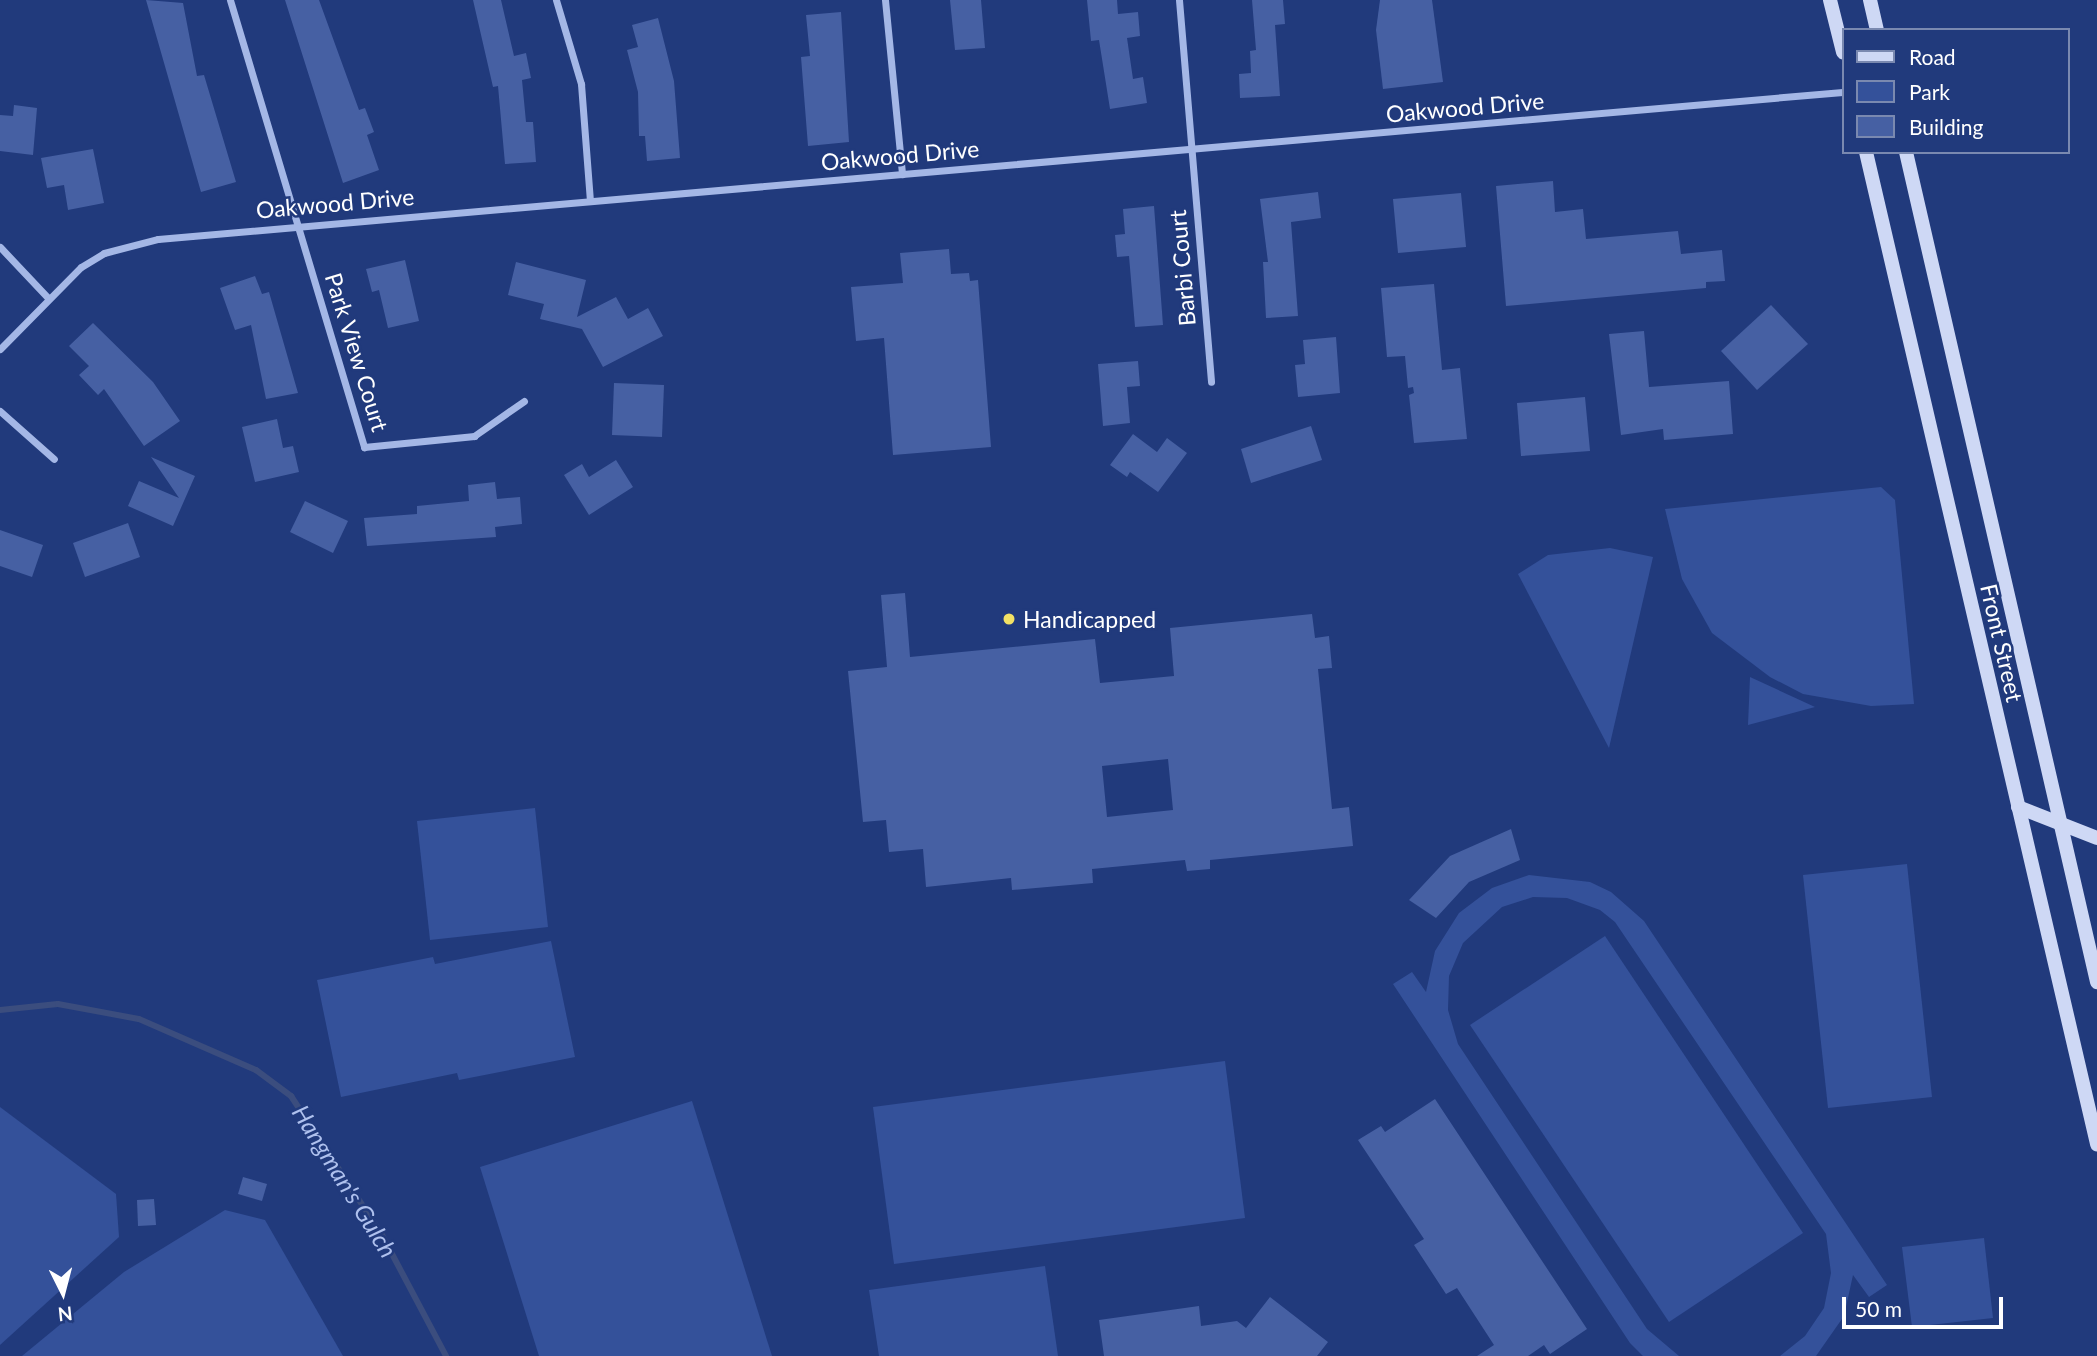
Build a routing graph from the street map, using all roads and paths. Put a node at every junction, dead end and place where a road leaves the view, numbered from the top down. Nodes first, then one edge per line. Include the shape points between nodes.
1 (230, 0) edge
2 (556, 0) edge
3 (885, 0) edge
4 (1180, 0) edge
5 (1830, 0) edge
6 (1870, 0) edge
7 (1877, 28) edge
8 (1842, 48) edge
9 (1842, 92) edge
10 (1191, 151) junction
11 (1867, 154) edge
12 (1906, 154) edge
13 (902, 174) junction
14 (590, 200) junction
15 (299, 226) junction
16 (0, 247) edge
17 (48, 298) junction
18 (0, 349) edge
19 (1211, 382) dead end
20 (524, 401) dead end
21 (0, 411) edge
22 (54, 459) dead end
23 (2018, 807) junction
24 (2062, 825) junction
25 (2097, 838) edge
26 (2097, 982) edge
27 (2097, 1144) edge

1 - 15 street
2 - 14 street via 581,84
3 - 13 street
4 - 10 street, Barbi Court
5 - 8 main road
6 - 7 main road
9 - 10 street, Oakwood Drive
10 - 13 street, Oakwood Drive
10 - 19 street, Barbi Court
11 - 23 main road, Front Street
12 - 24 main road, Front Street
13 - 14 street, Oakwood Drive
14 - 15 street, Oakwood Drive
15 - 17 street, Oakwood Drive via 127,245 80,267
15 - 20 street, Park View Court via 364,447 474,436
16 - 17 street
17 - 18 street, Oakwood Drive
21 - 22 street
23 - 24 main road
23 - 27 main road, Front Street
24 - 25 main road
24 - 26 main road, Front Street

